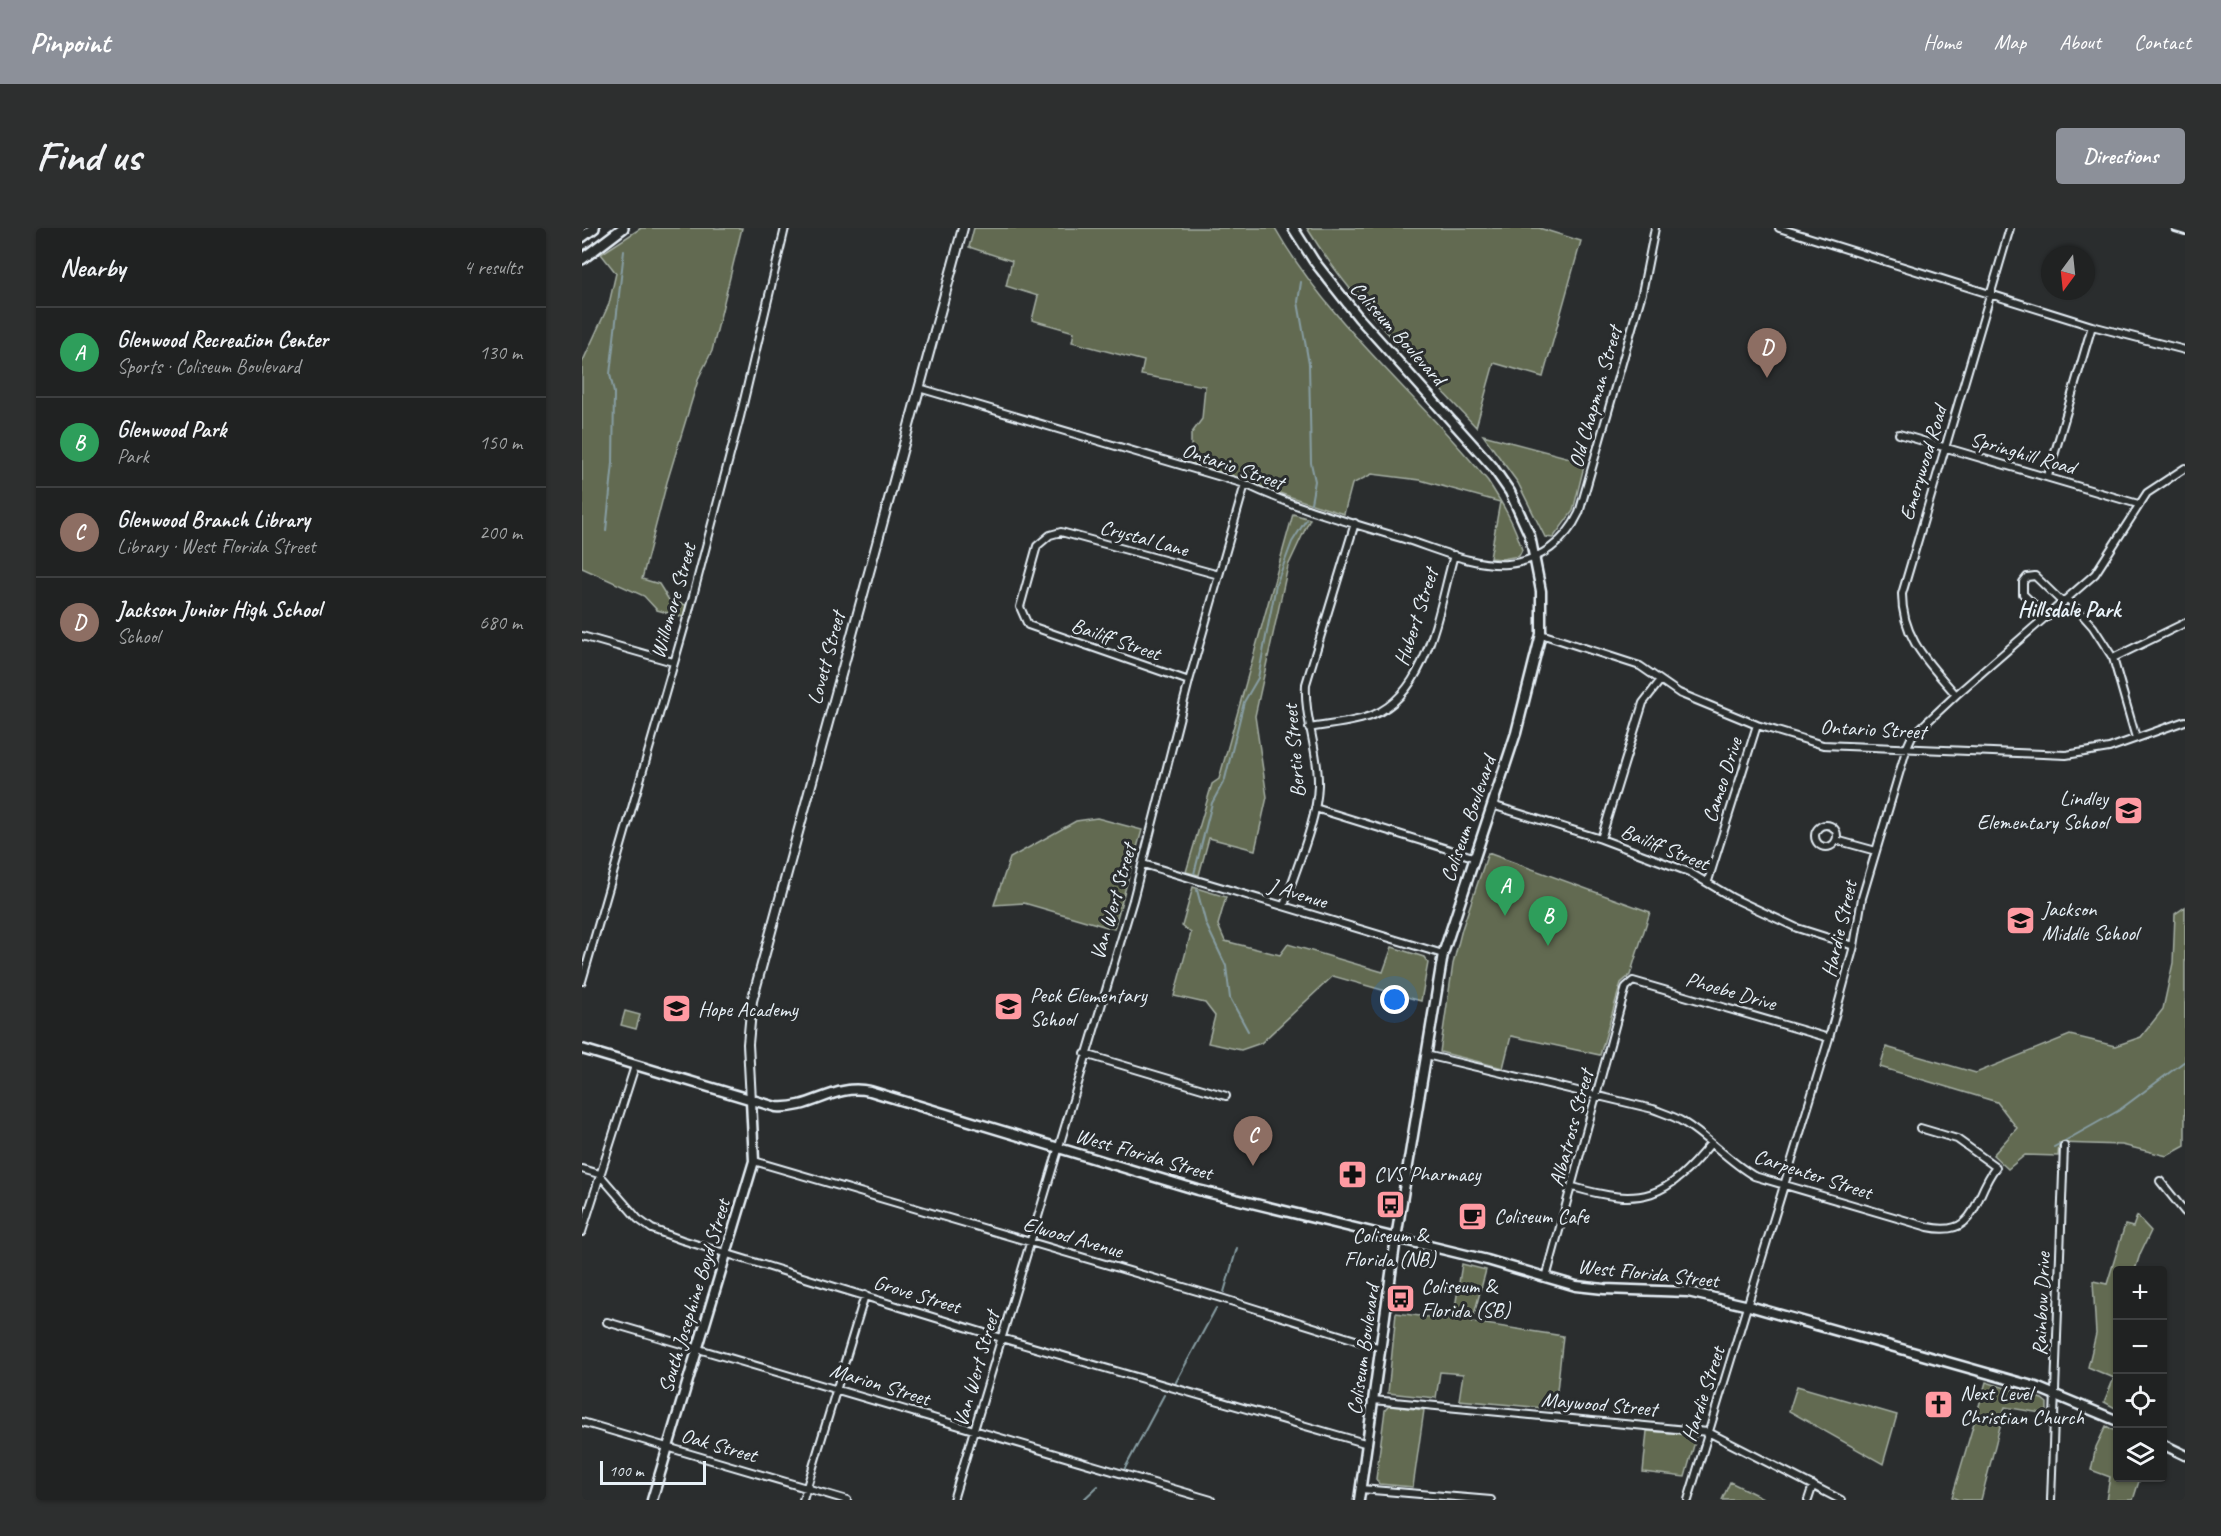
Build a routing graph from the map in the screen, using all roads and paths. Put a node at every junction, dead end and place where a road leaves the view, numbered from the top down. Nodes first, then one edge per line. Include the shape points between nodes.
1 (594, 228) edge
2 (624, 228) edge
3 (785, 228) edge
4 (963, 228) edge
5 (1293, 228) edge
6 (1655, 228) edge
7 (1779, 228) edge
8 (2010, 228) edge
9 (2175, 228) edge
10 (2185, 231) edge
11 (582, 237) edge
12 (582, 259) edge
13 (1990, 294) junction
14 (2092, 326) junction
15 (2185, 350) edge
16 (919, 388) junction
17 (1899, 434) dead end
18 (1945, 447) junction
19 (2185, 468) edge
20 (2048, 476) junction
21 (1245, 484) junction
22 (2138, 504) junction
23 (1355, 523) junction
24 (1454, 555) junction
25 (1536, 556) junction
26 (1219, 575) junction
27 (2066, 601) junction
28 (2047, 617) junction
29 (2185, 623) edge
30 (1033, 628) joint
31 (1541, 634) junction
32 (582, 636) edge
33 (2113, 658) junction
34 (673, 662) junction
35 (1189, 681) junction
36 (1660, 681) junction
37 (1956, 695) junction
38 (2185, 721) edge
39 (1757, 724) junction
40 (1310, 728) junction
41 (2136, 738) junction
42 (1907, 747) junction
43 (1492, 805) junction
44 (1315, 808) junction
45 (1601, 839) junction
46 (1836, 840) dead end
47 (1876, 851) junction
48 (1473, 857) junction
49 (1143, 864) junction
50 (1708, 881) junction
51 (1284, 906) junction
52 (1854, 946) junction
53 (1443, 954) junction
54 (582, 981) edge
55 (1626, 987) joint
56 (1829, 1038) junction
57 (582, 1049) edge
58 (1085, 1054) junction
59 (1426, 1055) junction
60 (635, 1066) junction
61 (1226, 1095) dead end
62 (1597, 1096) junction
63 (751, 1101) junction
64 (1920, 1128) dead end
65 (1712, 1143) junction
66 (2064, 1146) dead end
67 (1057, 1148) junction
68 (754, 1161) junction
69 (582, 1169) edge
70 (599, 1174) junction
71 (2160, 1181) dead end
72 (1785, 1185) junction
73 (1573, 1187) junction
74 (2185, 1212) edge
75 (582, 1232) edge
76 (1396, 1238) junction
77 (1031, 1242) junction
78 (726, 1254) junction
79 (1546, 1278) junction
80 (865, 1295) junction
81 (1749, 1306) junction
82 (608, 1322) dead end
83 (1001, 1338) junction
84 (696, 1348) junction
85 (1381, 1348) junction
86 (838, 1388) junction
87 (2054, 1393) junction
88 (1374, 1400) junction
89 (2113, 1419) edge
90 (582, 1422) edge
91 (975, 1430) junction
92 (1708, 1432) junction
93 (1368, 1444) junction
94 (667, 1446) junction
95 (2167, 1446) edge
96 (2185, 1455) edge
97 (1813, 1485) junction
98 (807, 1488) junction
99 (1361, 1489) junction
100 (652, 1500) edge
101 (803, 1500) edge
102 (847, 1500) edge
103 (953, 1500) edge
104 (1211, 1500) edge
105 (1359, 1500) edge
106 (1491, 1500) edge
107 (1688, 1500) edge
108 (1808, 1500) edge
109 (1842, 1500) edge
110 (2051, 1500) edge

1 - 11 main road
2 - 12 main road
3 - 34 street, Willomore Street via 737,429
4 - 16 street, Lovett Street
5 - 25 main road, Coliseum Boulevard via 1359,318 1492,466 1523,518
6 - 25 street, Old Chapman Street via 1642,293 1579,513 1562,540
7 - 13 street
8 - 13 street, Emerywood Road
9 - 10 street
13 - 14 street
13 - 18 street, Emerywood Road
14 - 15 street
14 - 20 street
16 - 21 street, Ontario Street
16 - 63 street, Lovett Street via 752,1001 748,1044
17 - 18 street, Springhill Road
18 - 20 street, Springhill Road
18 - 37 street, Emerywood Road via 1902,594 1902,614 1919,651
19 - 22 street, Hardie Street via 2147,493
20 - 22 street, Springhill Road
21 - 23 street, Ontario Street via 1289,503
21 - 26 street, Van Wert Street
22 - 27 street, Hardie Street via 2095,574
23 - 24 street, Ontario Street
23 - 40 street, Bertie Street via 1306,684
24 - 25 street, Ontario Street via 1496,564
24 - 40 street, Hubert Street via 1415,678 1388,707 1372,715
25 - 31 main road, Coliseum Boulevard
26 - 30 street, Crystal Lane via 1061,532 1050,535 1037,546 1020,607
26 - 35 street, Van Wert Street
27 - 28 street, Hardie Street
27 - 28 street via 2035,576 2027,578 2023,594
27 - 33 street via 2093,627
28 - 37 street, Hardie Street
29 - 33 street
30 - 35 street, Bailiff Street
31 - 36 street, Ontario Street via 1640,666
31 - 43 main road, Coliseum Boulevard via 1516,733
32 - 34 street
33 - 41 street
34 - 54 street, Willomore Street
35 - 49 street, Van Wert Street
36 - 39 street, Ontario Street via 1679,693
36 - 45 street via 1643,703
37 - 42 street, Hardie Street via 1912,736
38 - 41 street, Ontario Street
39 - 42 street, Ontario Street via 1822,745
39 - 50 street, Cameo Drive
40 - 44 street, Bertie Street via 1318,785
41 - 42 street, Ontario Street via 2104,749 2066,755
42 - 47 street, Hardie Street
43 - 45 street, Bailiff Street
43 - 48 main road, Coliseum Boulevard
44 - 48 street
44 - 51 street, Bertie Street
45 - 50 street, Bailiff Street
46 - 47 street
47 - 52 street, Hardie Street via 1862,898
48 - 53 main road, Coliseum Boulevard
49 - 51 street, J Avenue
49 - 58 street, Van Wert Street
50 - 52 street, Bailiff Street via 1733,898 1797,928
51 - 53 street, J Avenue
52 - 56 street, Hardie Street
53 - 59 main road, Coliseum Boulevard
55 - 56 street, Phoebe Drive via 1633,981
55 - 62 street, Albatross Street
56 - 72 street, Hardie Street
57 - 60 main road, West Florida Street
58 - 61 street
58 - 67 street, Van Wert Street
59 - 62 street, Carpenter Street
59 - 76 main road, Coliseum Boulevard
60 - 63 main road, West Florida Street
60 - 70 street
62 - 65 street, Carpenter Street via 1653,1109 1682,1121
62 - 73 street, Albatross Street
63 - 67 main road, West Florida Street via 798,1107 833,1092 855,1089
63 - 68 main road, South Josephine Boyd Street
64 - 72 street, Carpenter Street via 1957,1139 1996,1167 1985,1180 1967,1222 1956,1229 1943,1230
65 - 72 street, Carpenter Street via 1733,1164 1754,1176
65 - 73 street via 1668,1187 1643,1196 1608,1197
66 - 87 street, Rainbow Drive
67 - 76 main road, West Florida Street via 1198,1190
67 - 77 street, Van Wert Street
68 - 77 street, Elwood Avenue
68 - 78 main road, South Josephine Boyd Street
69 - 70 street
70 - 75 street
70 - 78 street, Grove Street via 638,1219 652,1229
71 - 74 street
72 - 81 street, Hardie Street
73 - 79 street, Albatross Street
76 - 79 main road, West Florida Street
76 - 85 main road, Coliseum Boulevard
77 - 83 street, Van Wert Street
77 - 85 street, Elwood Avenue
78 - 80 street, Grove Street
78 - 84 main road, South Josephine Boyd Street
79 - 81 main road, West Florida Street via 1604,1289 1688,1292
80 - 83 street, Grove Street
80 - 86 street
81 - 87 main road, West Florida Street
81 - 92 street, Hardie Street
82 - 84 street, Marion Street
83 - 91 street, Van Wert Street
83 - 93 street, Grove Street
84 - 86 street, Marion Street
84 - 94 main road, South Josephine Boyd Street
85 - 88 main road, Coliseum Boulevard
86 - 91 street, Marion Street
86 - 98 street
87 - 89 main road, West Florida Street
87 - 110 street, Rainbow Drive
88 - 92 street, Maywood Street
88 - 93 main road, Coliseum Boulevard
90 - 94 street, Oak Street
91 - 103 street, Van Wert Street
91 - 104 street, Marion Street
92 - 97 street, Maywood Street
92 - 107 street, Hardie Street
93 - 99 main road, Coliseum Boulevard
94 - 98 street, Oak Street
94 - 100 main road, South Josephine Boyd Street
95 - 96 main road
97 - 108 street
97 - 109 street, Maywood Street
98 - 101 street
98 - 102 street, Oak Street
99 - 105 main road, Coliseum Boulevard
99 - 106 street

